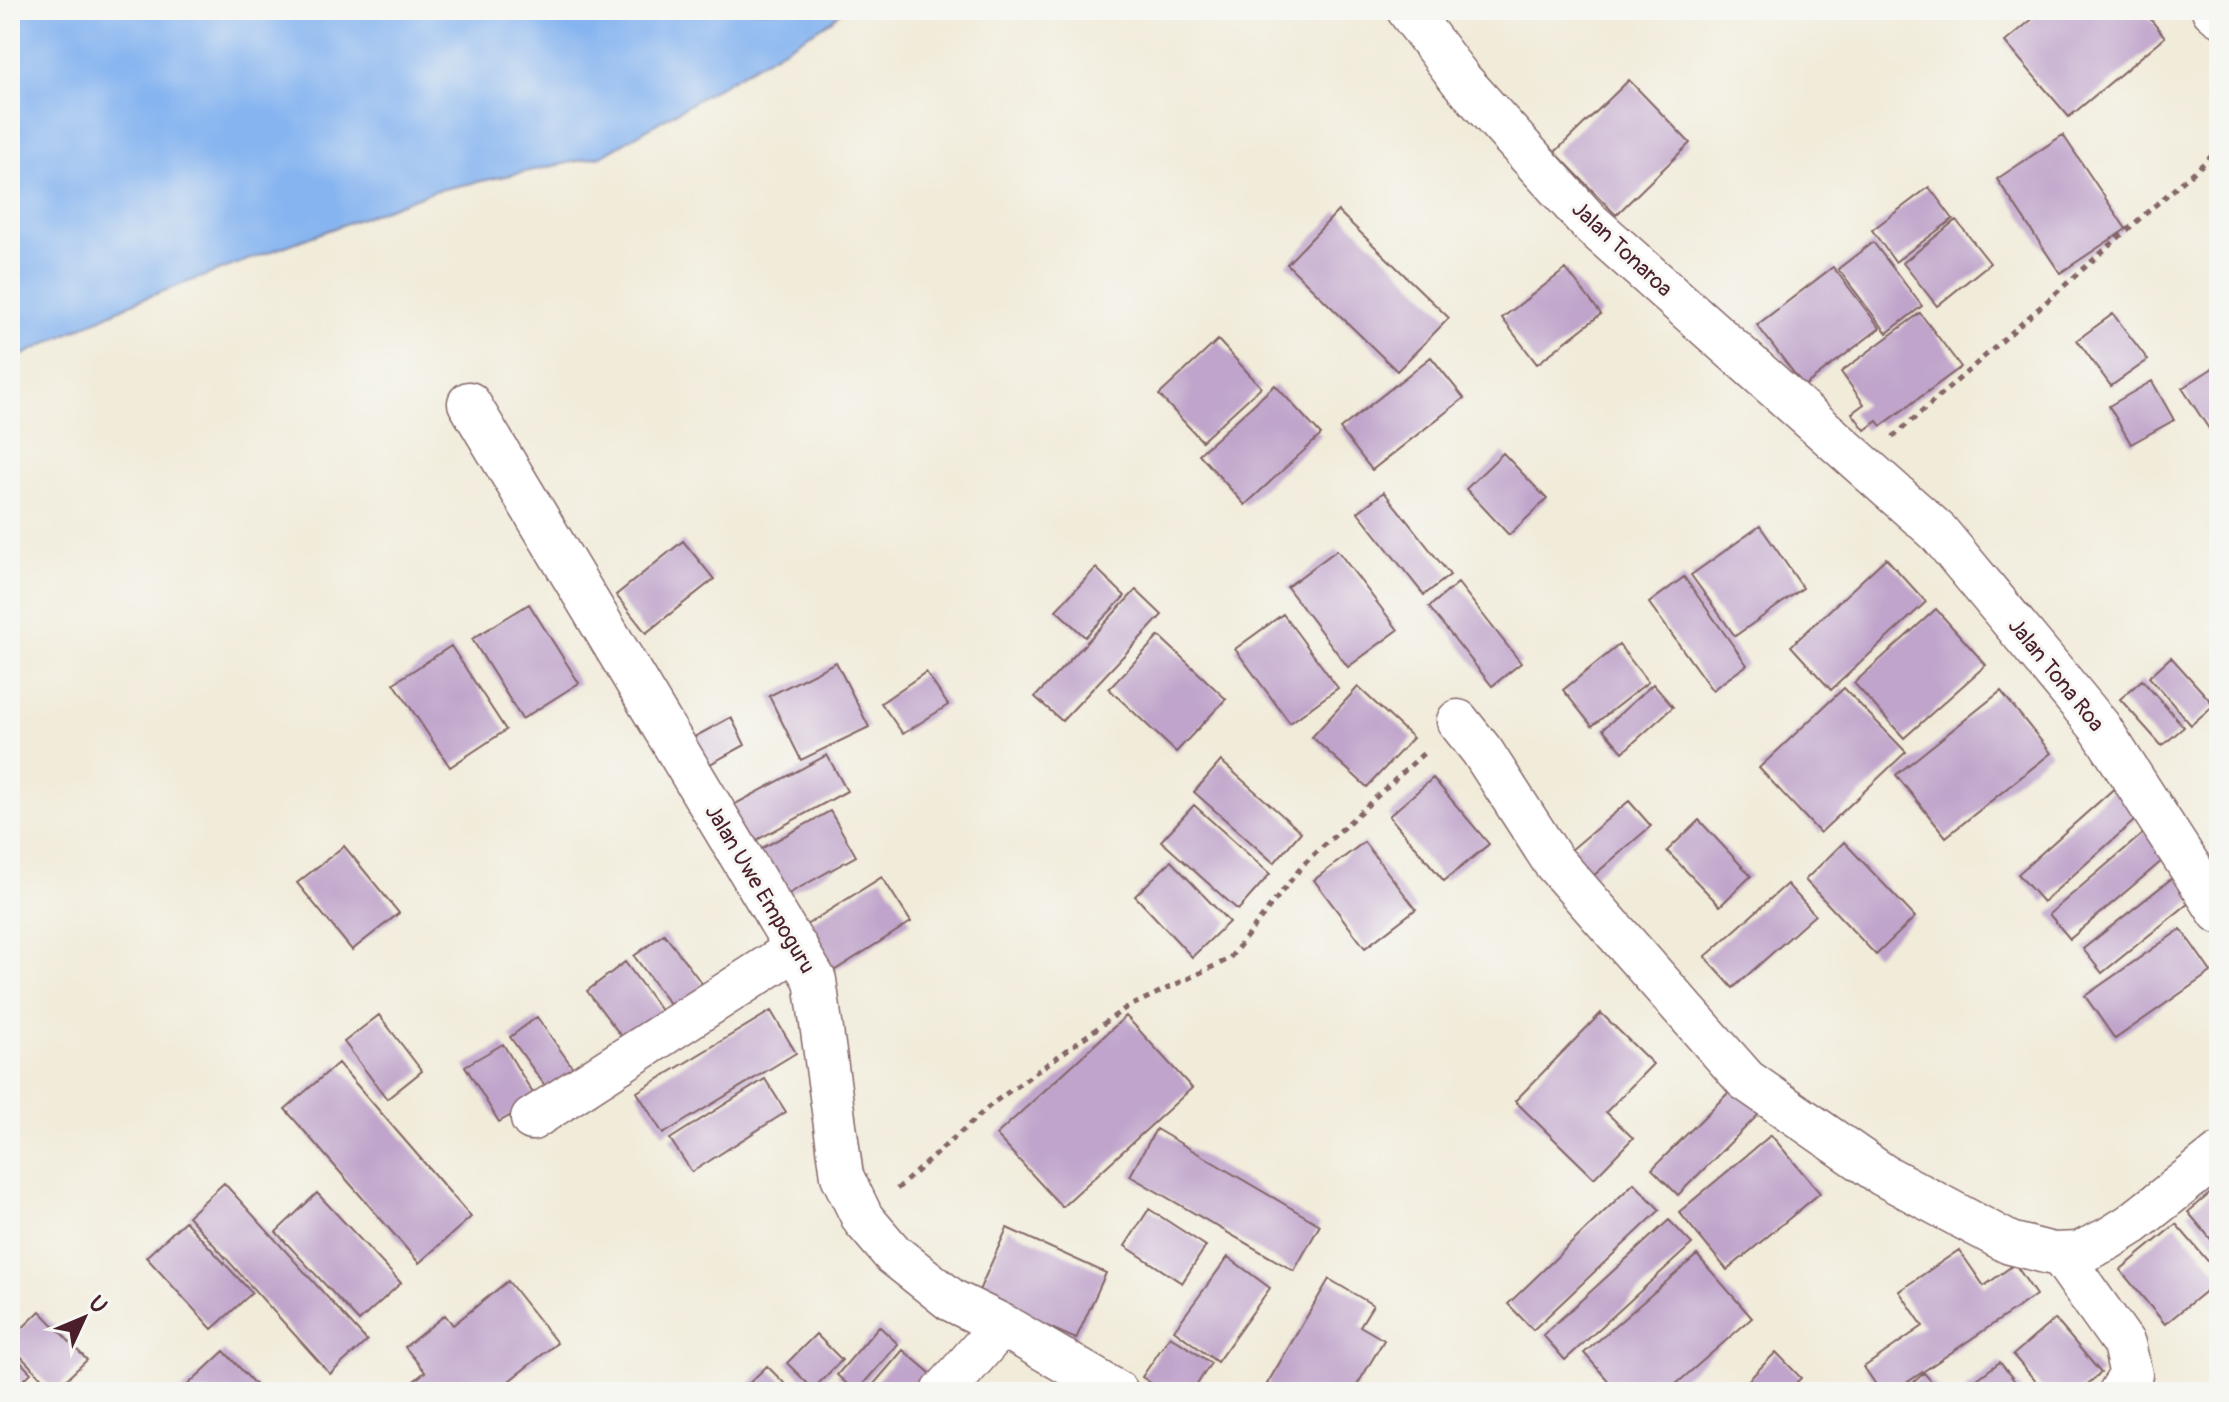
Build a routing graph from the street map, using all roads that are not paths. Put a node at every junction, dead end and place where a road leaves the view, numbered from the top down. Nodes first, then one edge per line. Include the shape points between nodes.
1 (1408, 10) edge
2 (2213, 10) edge
3 (2219, 15) edge
4 (469, 403) dead end
5 (1861, 464) joint
6 (1458, 721) road end
7 (2219, 912) edge
8 (797, 948) junction
9 (532, 1119) dead end
10 (2219, 1155) edge
11 (2060, 1254) junction
12 (1002, 1325) junction
13 (943, 1392) edge
14 (1117, 1392) edge
15 (2120, 1392) edge

1 - 5 street, Jalan Tonaroa via 1461,80 1589,222
2 - 3 street
4 - 8 street, Jalan Uwe Empoguru
5 - 7 street, Jalan Tona Roa via 1938,532 2099,726
6 - 11 street via 1553,861 1746,1080 1883,1175 2010,1243
8 - 9 street
8 - 12 street, Jalan Uwe Empoguru via 815,980 842,1176 863,1219 893,1254 951,1300
10 - 11 street via 2108,1239 2079,1253
11 - 15 street via 2124,1344 2131,1375
12 - 13 street
12 - 14 street, Jalan Uwe Empoguru

